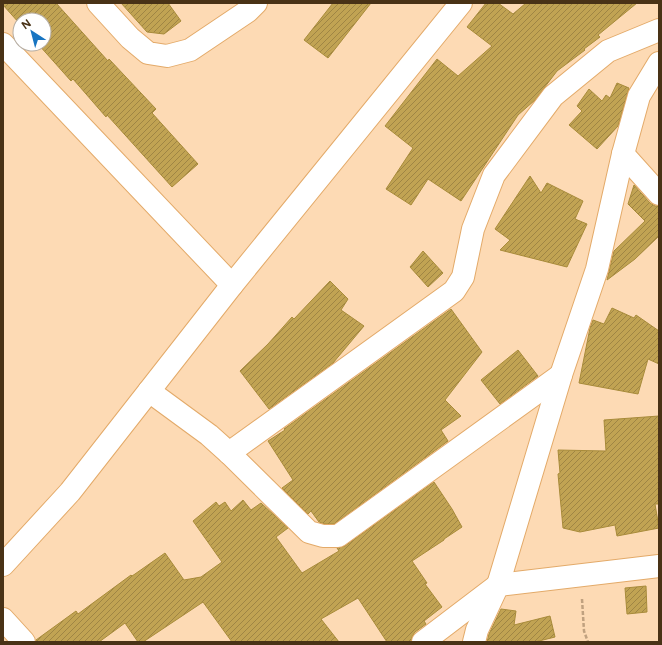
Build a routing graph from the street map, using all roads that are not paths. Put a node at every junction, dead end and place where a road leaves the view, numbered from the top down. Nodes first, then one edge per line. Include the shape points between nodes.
1 (98, 3) edge
2 (256, 3) edge
3 (461, 3) edge
4 (659, 30) edge
5 (3, 44) edge
6 (659, 63) edge
7 (623, 154) junction
8 (659, 194) edge
9 (232, 285) junction
10 (561, 375) junction
11 (148, 391) junction
12 (229, 452) junction
13 (3, 565) edge
14 (659, 566) edge
15 (498, 585) junction
16 (3, 619) edge
17 (24, 642) edge
18 (423, 642) edge
19 (474, 642) edge

1 - 2 street via 130,38 148,53 167,56 190,50
3 - 9 street
4 - 12 street via 608,52 552,96 494,175 474,229 463,277 454,291
5 - 9 street
6 - 7 street via 639,96
7 - 8 street
7 - 10 street via 597,269
9 - 11 street
10 - 12 street via 338,536 308,532
10 - 15 street
11 - 12 street
11 - 13 street via 70,492
14 - 15 street
15 - 18 street
15 - 19 street
16 - 17 street

